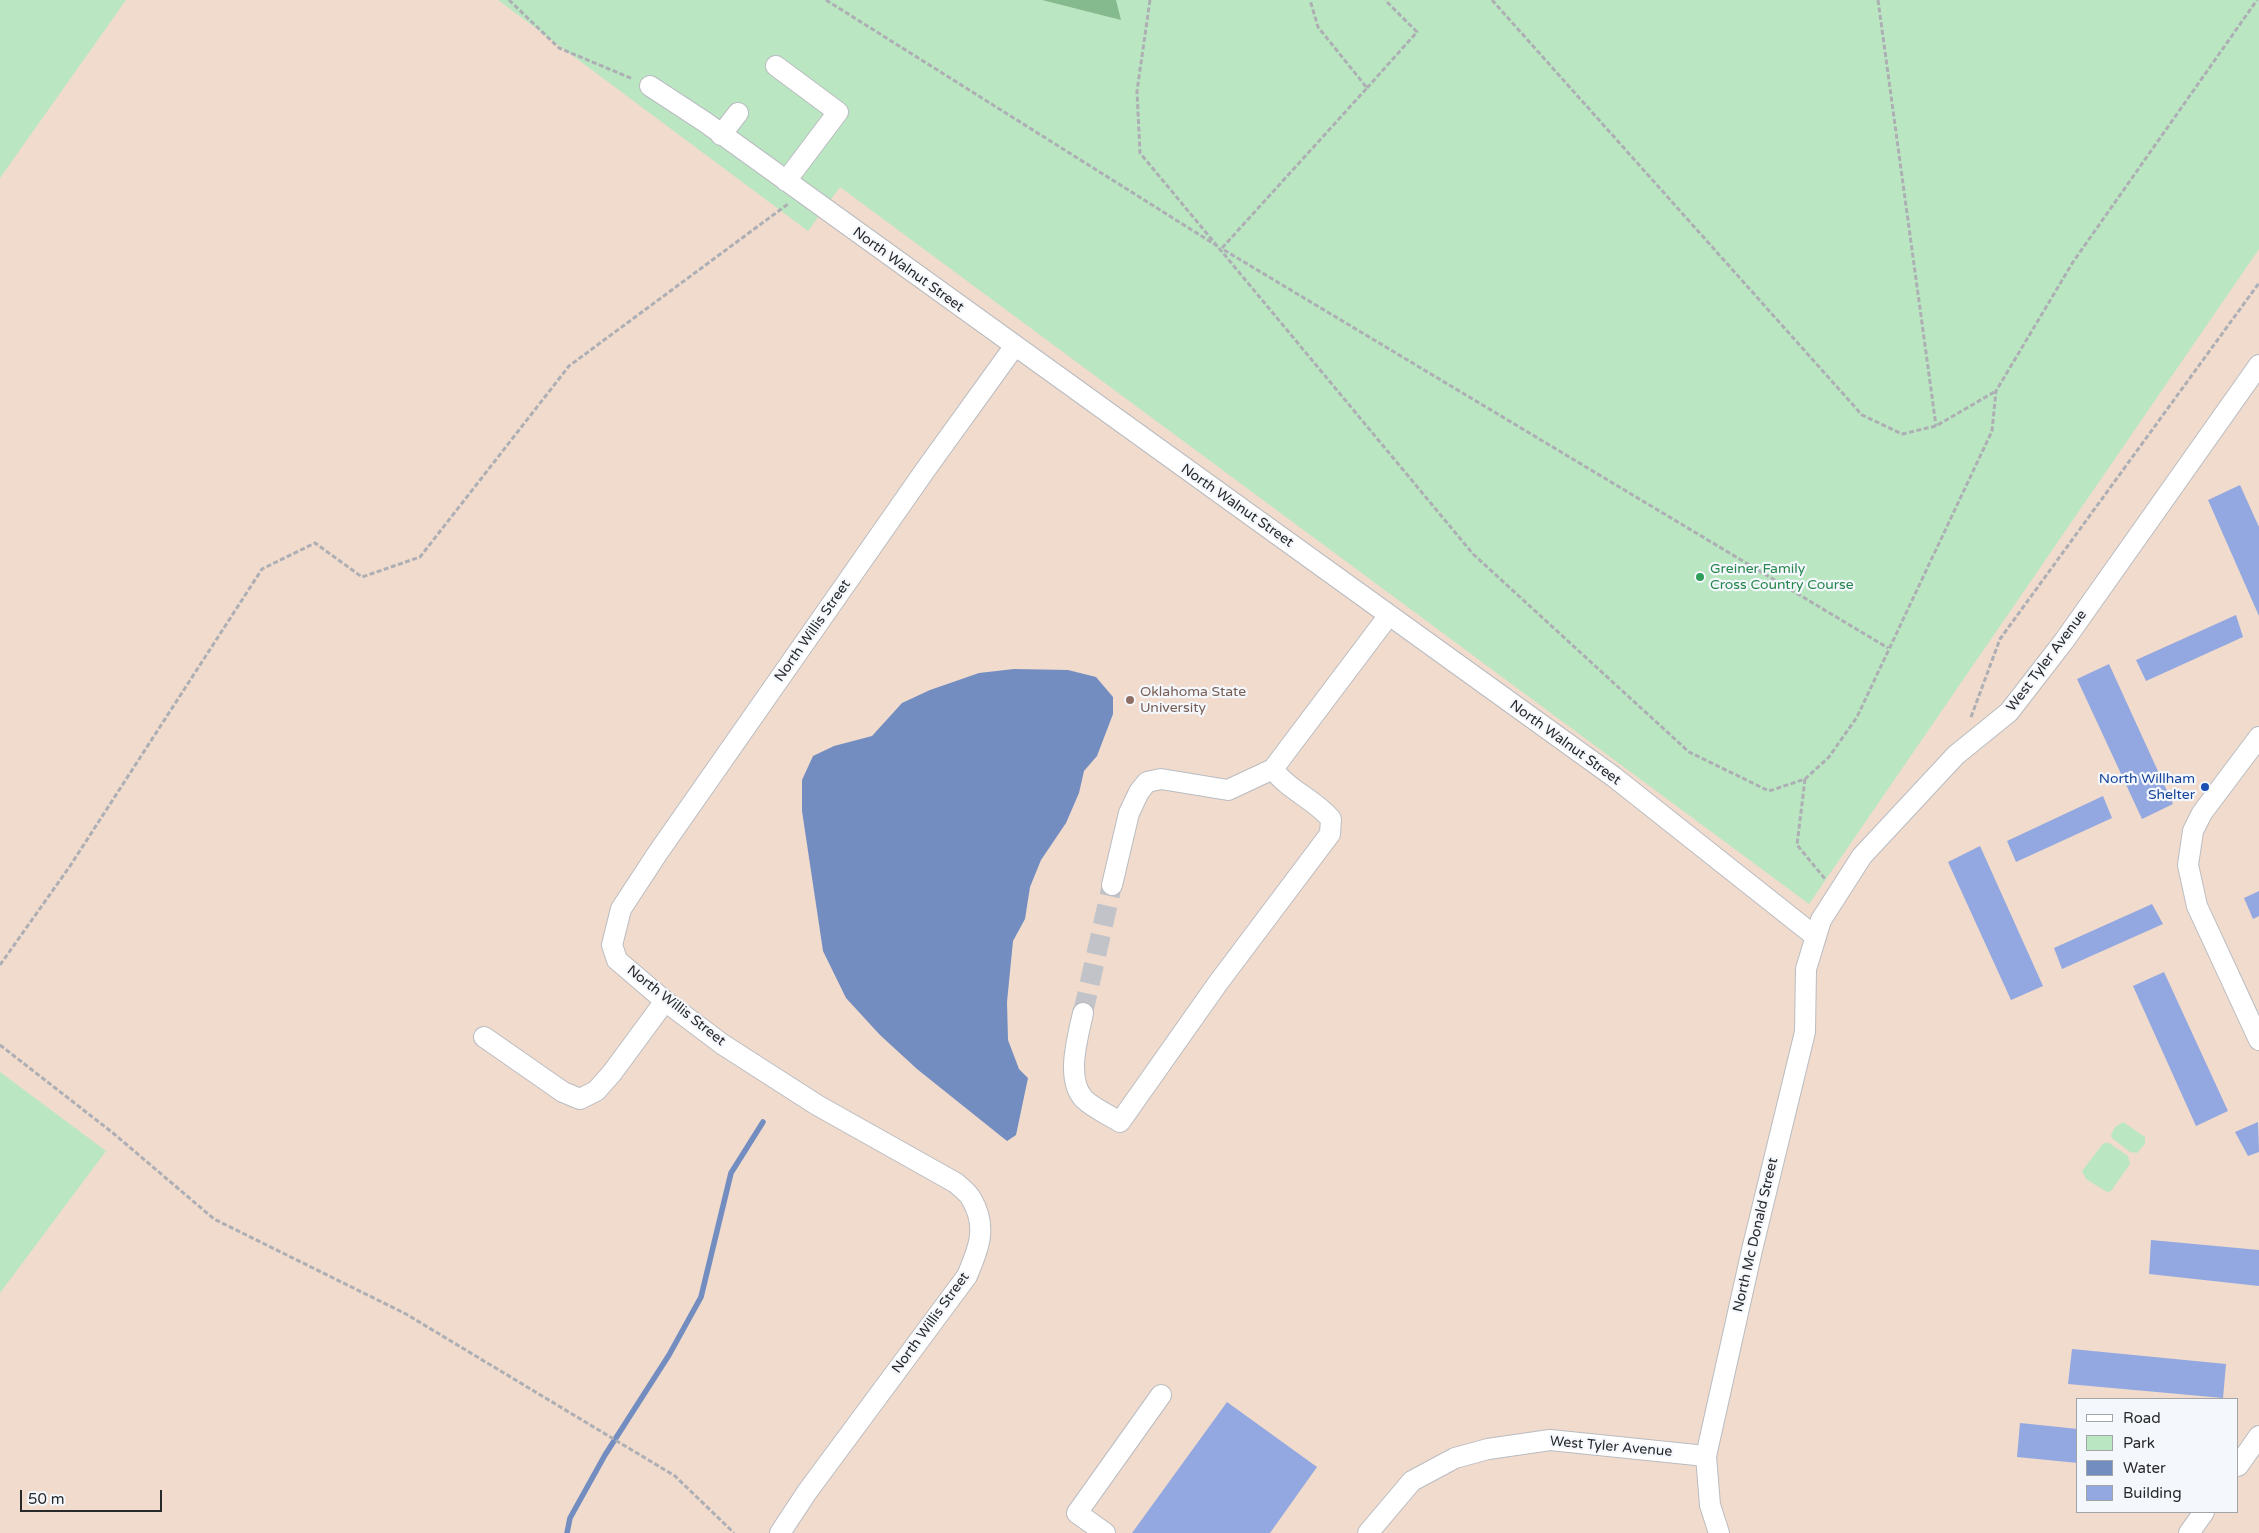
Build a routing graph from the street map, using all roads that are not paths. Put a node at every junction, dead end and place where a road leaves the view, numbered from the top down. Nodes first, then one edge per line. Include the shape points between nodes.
1 (776, 66) dead end
2 (650, 86) road end
3 (738, 113) dead end
4 (722, 135) junction
5 (786, 181) junction
6 (1014, 347) junction
7 (2259, 365) edge
8 (1389, 615) junction
9 (2259, 737) edge
10 (1274, 769) junction
11 (1112, 885) tunnel mouth
12 (1816, 937) junction
13 (665, 1001) junction
14 (1083, 1013) tunnel mouth
15 (484, 1037) dead end
16 (2259, 1040) edge
17 (1162, 1395) dead end
18 (2259, 1436) edge
19 (1706, 1456) junction
20 (2239, 1465) edge
21 (2203, 1513) edge
22 (780, 1533) edge
23 (1105, 1533) edge
24 (1368, 1533) edge
25 (1719, 1533) edge
26 (2189, 1533) edge

1 - 5 street via 838,112
2 - 4 street, North Walnut Street
3 - 4 street
4 - 5 street, North Walnut Street
5 - 6 street, North Walnut Street
6 - 8 street, North Walnut Street
6 - 13 street, North Willis Street via 621,909 612,945 617,960
7 - 12 street, West Tyler Avenue via 2064,641 2009,712 1956,755 1862,856 1820,920
8 - 10 street
8 - 12 street, North Walnut Street via 1614,777
9 - 16 street via 2202,813 2193,831 2188,865 2196,906
10 - 11 street via 1228,790 1161,779 1147,782 1129,813
10 - 14 street via 1280,778 1322,808 1331,819 1330,834 1218,983 1120,1122 1084,1098 1073,1080
12 - 19 street, North Mc Donald Street via 1806,969 1805,1032
13 - 15 street via 612,1074 596,1091 580,1099 563,1092
13 - 22 street, North Willis Street via 722,1044 817,1105 956,1182 972,1199 981,1227 980,1246 967,1276
17 - 23 street via 1077,1513
18 - 20 street
19 - 24 street, West Tyler Avenue via 1550,1440 1488,1449 1455,1458 1412,1481
19 - 25 street, North Mc Donald Street via 1710,1505
21 - 26 street

